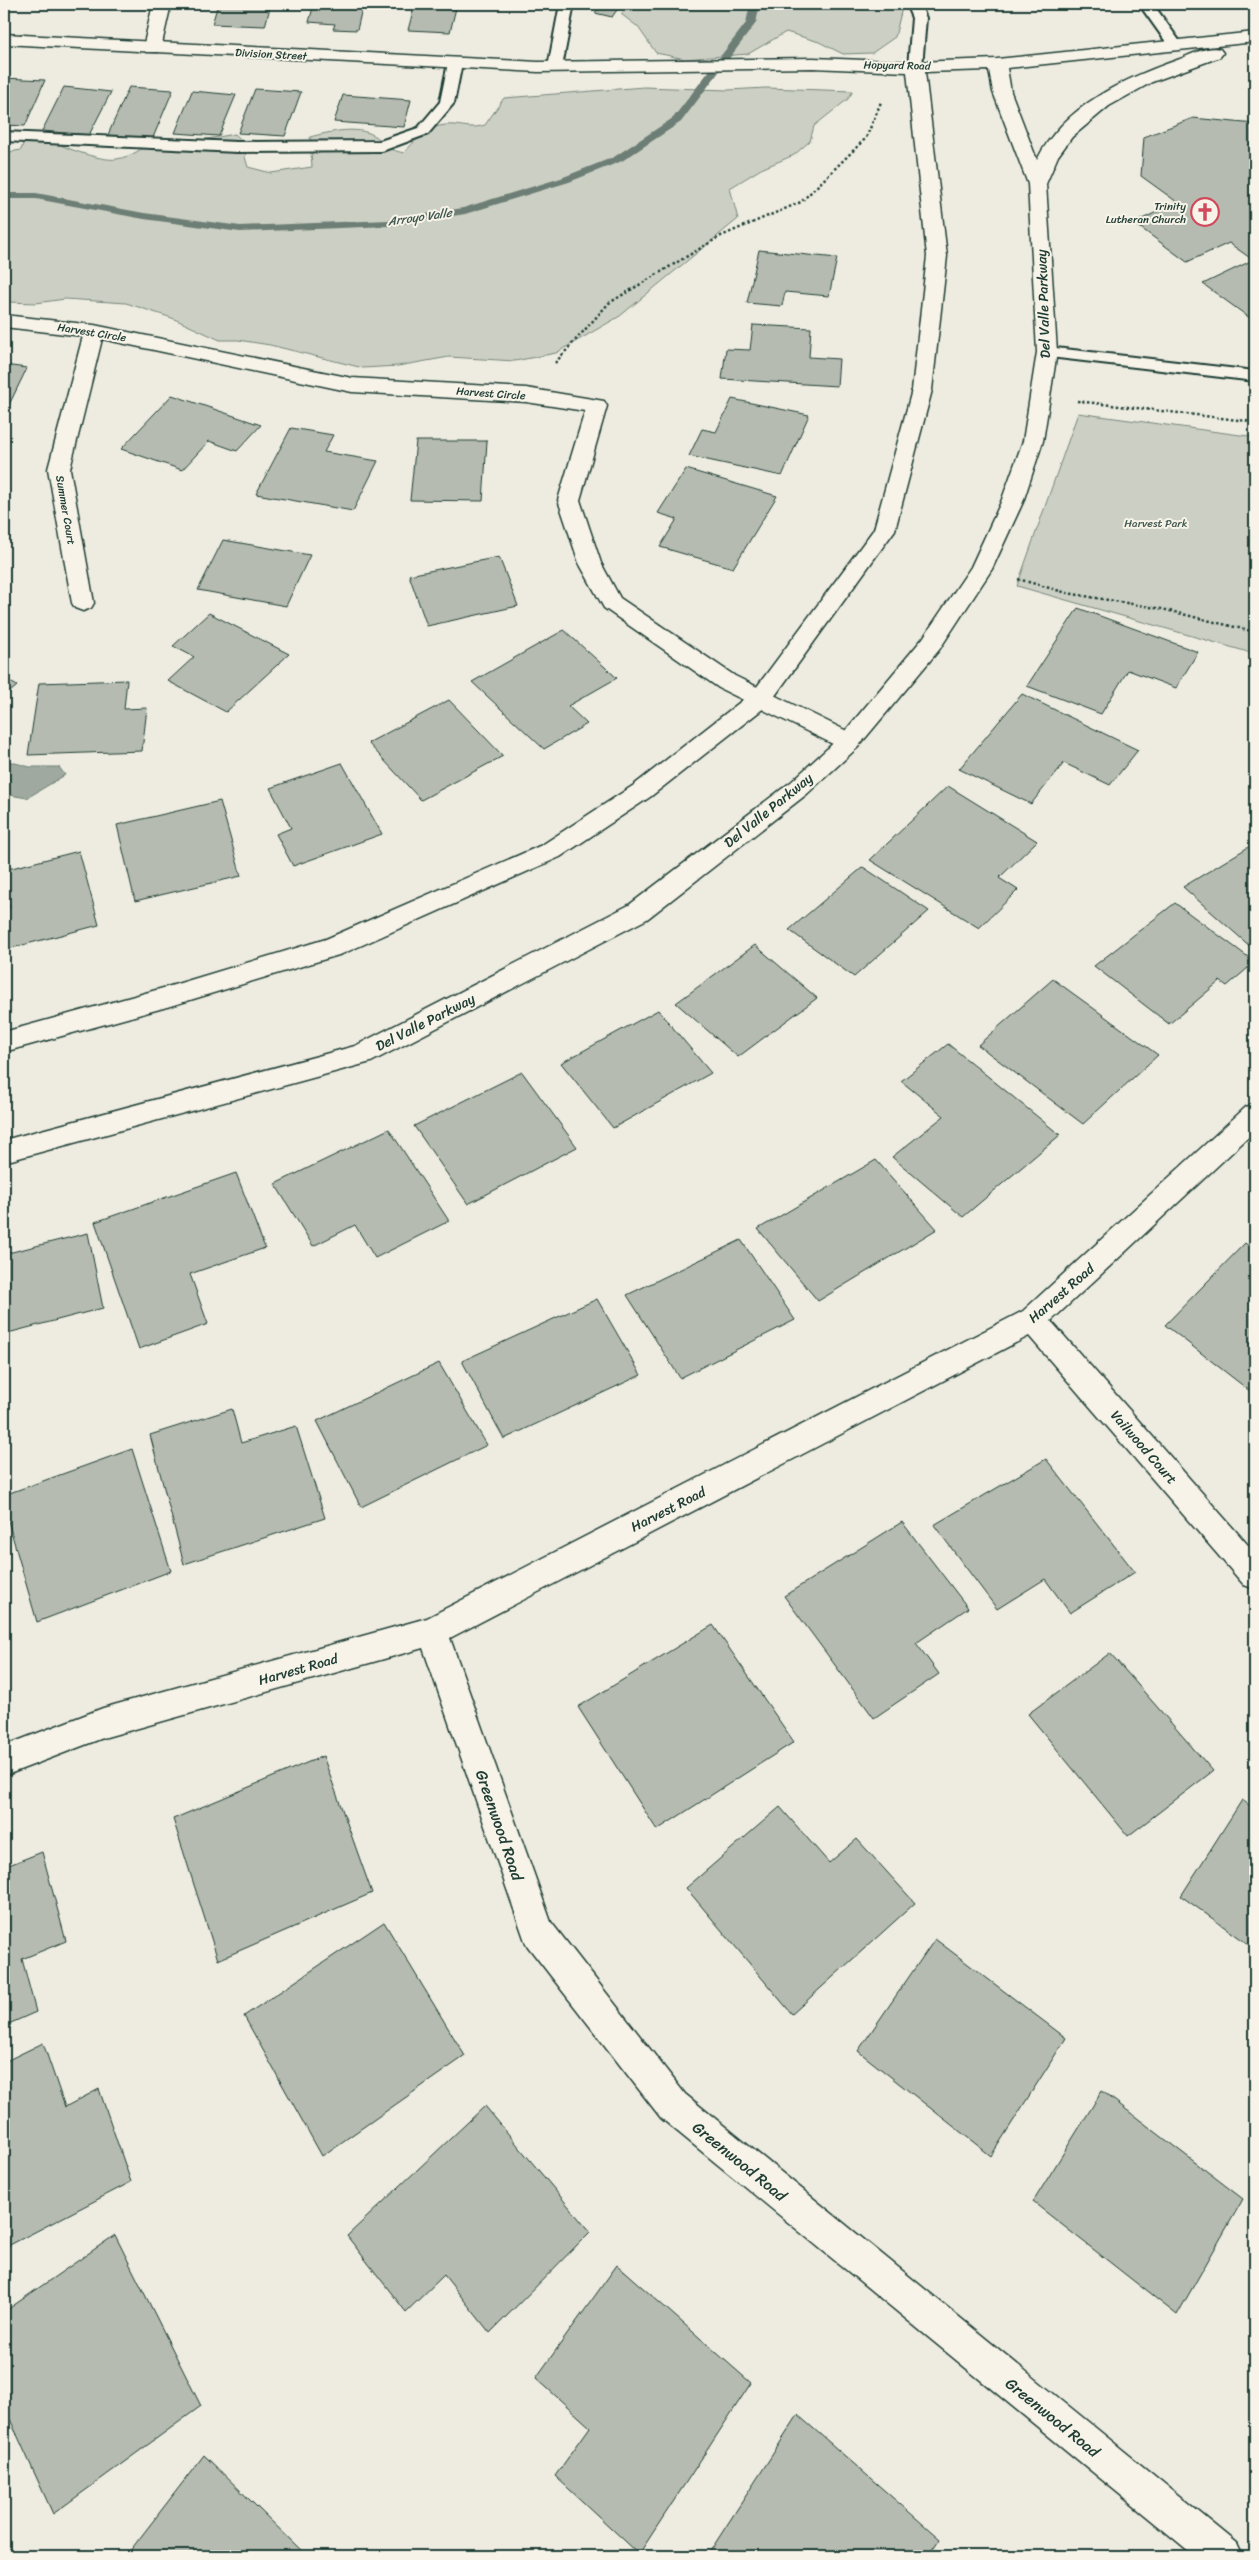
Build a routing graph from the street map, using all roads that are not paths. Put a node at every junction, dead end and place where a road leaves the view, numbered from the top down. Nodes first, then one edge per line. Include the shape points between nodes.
1 (162, 4) edge
2 (567, 4) edge
3 (913, 4) edge
4 (1146, 4) edge
5 (1255, 38) edge
6 (4, 39) edge
7 (1176, 46) junction
8 (152, 48) junction
9 (455, 63) junction
10 (998, 64) junction
11 (547, 67) junction
12 (914, 67) junction
13 (4, 137) edge
14 (1037, 184) junction
15 (4, 321) edge
16 (94, 331) junction
17 (1047, 352) junction
18 (1255, 376) edge
19 (82, 604) dead end
20 (761, 698) junction
21 (849, 742) junction
22 (4, 1042) edge
23 (1255, 1115) edge
24 (4, 1151) edge
25 (1033, 1320) junction
26 (1255, 1575) edge
27 (432, 1631) junction
28 (4, 1761) edge
29 (1224, 2556) edge

1 - 8 street
2 - 11 lane
3 - 12 lane via 919,18
4 - 7 lane
5 - 7 street, Hopyard Road
5 - 14 street via 1183,63 1114,96 1078,120 1051,152
6 - 8 street, Division Street
7 - 10 street, Hopyard Road
8 - 9 street, Division Street
9 - 11 street, Division Street
9 - 13 lane via 447,103 423,131 382,146 237,147
10 - 12 street, Hopyard Road
10 - 14 street, Del Valle Parkway via 1002,92
11 - 12 street, Hopyard Road via 813,63
12 - 20 street via 937,256 922,390 884,530
14 - 17 street, Del Valle Parkway
15 - 16 street, Harvest Circle
16 - 19 street, Summer Court via 59,469
16 - 20 street, Harvest Circle via 352,385 526,395 597,406 569,500 590,563 612,602 727,682
17 - 18 lane
17 - 21 street, Del Valle Parkway via 1033,441 1012,502 981,569 931,644
20 - 21 street
20 - 22 street via 642,791 551,851 333,947
21 - 24 street, Del Valle Parkway via 799,788 638,912 362,1055
23 - 25 street, Harvest Road
25 - 26 street, Vailwood Court
25 - 27 street, Harvest Road
27 - 28 street, Harvest Road via 103,1723
27 - 29 street, Greenwood Road via 538,1932 673,2106

